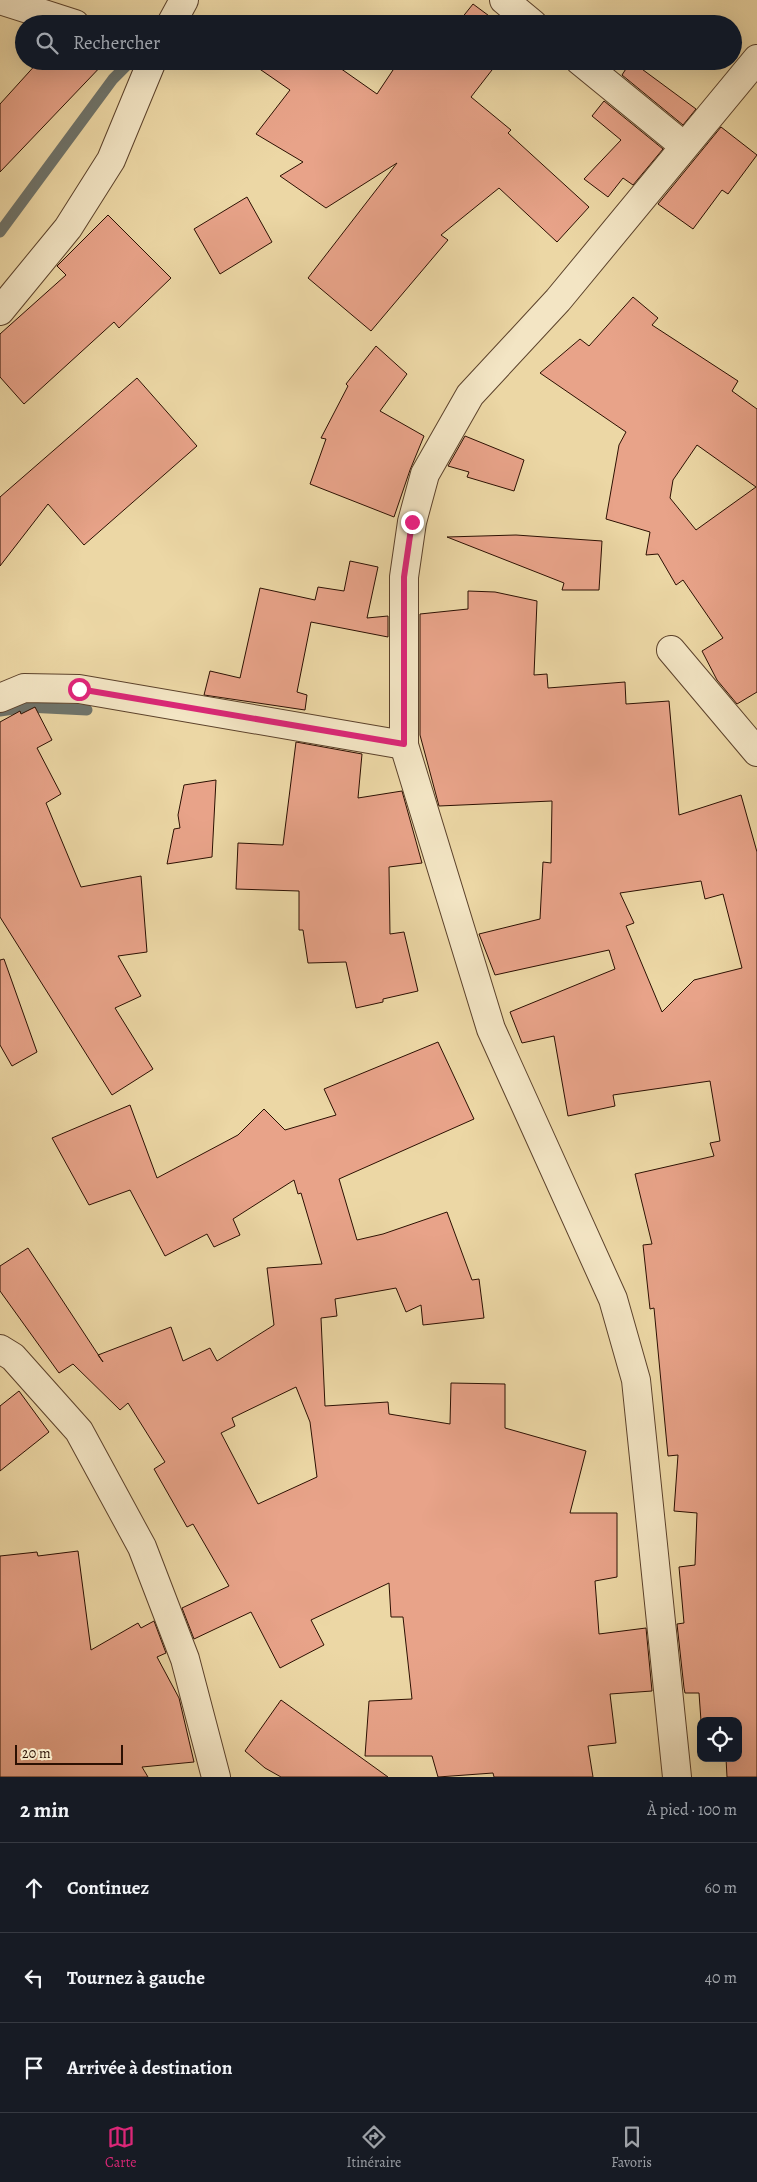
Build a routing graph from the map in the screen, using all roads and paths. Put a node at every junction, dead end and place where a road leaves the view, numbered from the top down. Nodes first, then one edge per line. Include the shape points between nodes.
1 (0, 0) edge
2 (184, 0) edge
3 (504, 0) edge
4 (47, 15) edge
5 (176, 15) edge
6 (522, 15) edge
7 (757, 59) edge
8 (148, 70) edge
9 (591, 70) edge
10 (684, 146) junction
11 (0, 311) edge
12 (671, 650) dead end
13 (0, 698) edge
14 (404, 744) junction
15 (757, 752) edge
16 (0, 1349) edge
17 (216, 1777) edge
18 (677, 1777) edge

1 - 4 street
2 - 5 street
3 - 6 street
7 - 10 street
8 - 11 street via 110,160 68,228
9 - 10 street
10 - 14 street via 558,300 470,395 425,474 412,522 404,577
12 - 15 street
13 - 14 street via 24,688 79,689
14 - 18 street via 491,1029 613,1299 636,1380
16 - 17 street via 12,1357 79,1431 142,1547 185,1660

